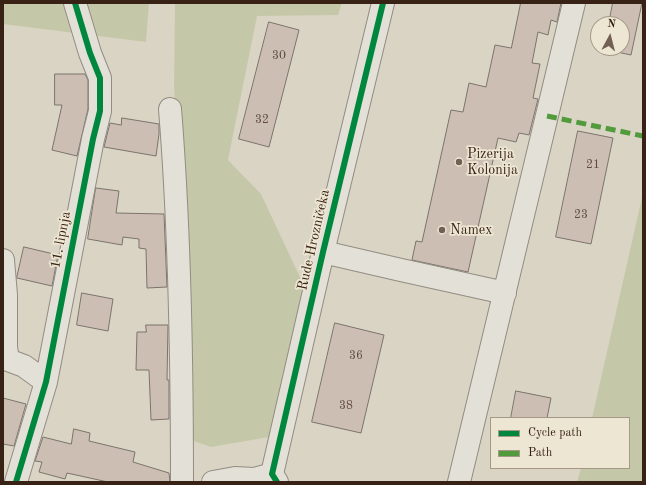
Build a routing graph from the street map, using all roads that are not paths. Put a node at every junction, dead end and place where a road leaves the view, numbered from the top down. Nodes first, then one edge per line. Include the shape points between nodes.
1 (75, 3) edge
2 (383, 3) edge
3 (574, 3) edge
4 (170, 108) dead end
5 (323, 252) junction
6 (3, 260) edge
7 (505, 293) junction
8 (46, 382) junction
9 (274, 478) edge
10 (16, 482) edge
11 (182, 482) edge
12 (213, 482) edge
13 (459, 482) edge

1 - 8 street, 11. lipnja via 100,78 100,111
2 - 5 street, Rude Hrozničeka
3 - 7 street
4 - 11 street via 179,294
5 - 7 street, Rude Hrozničeka
5 - 9 street, Rude Hrozničeka
6 - 8 street via 8,360 24,366
7 - 13 street
8 - 10 street, 11. lipnja
9 - 12 street via 234,478

